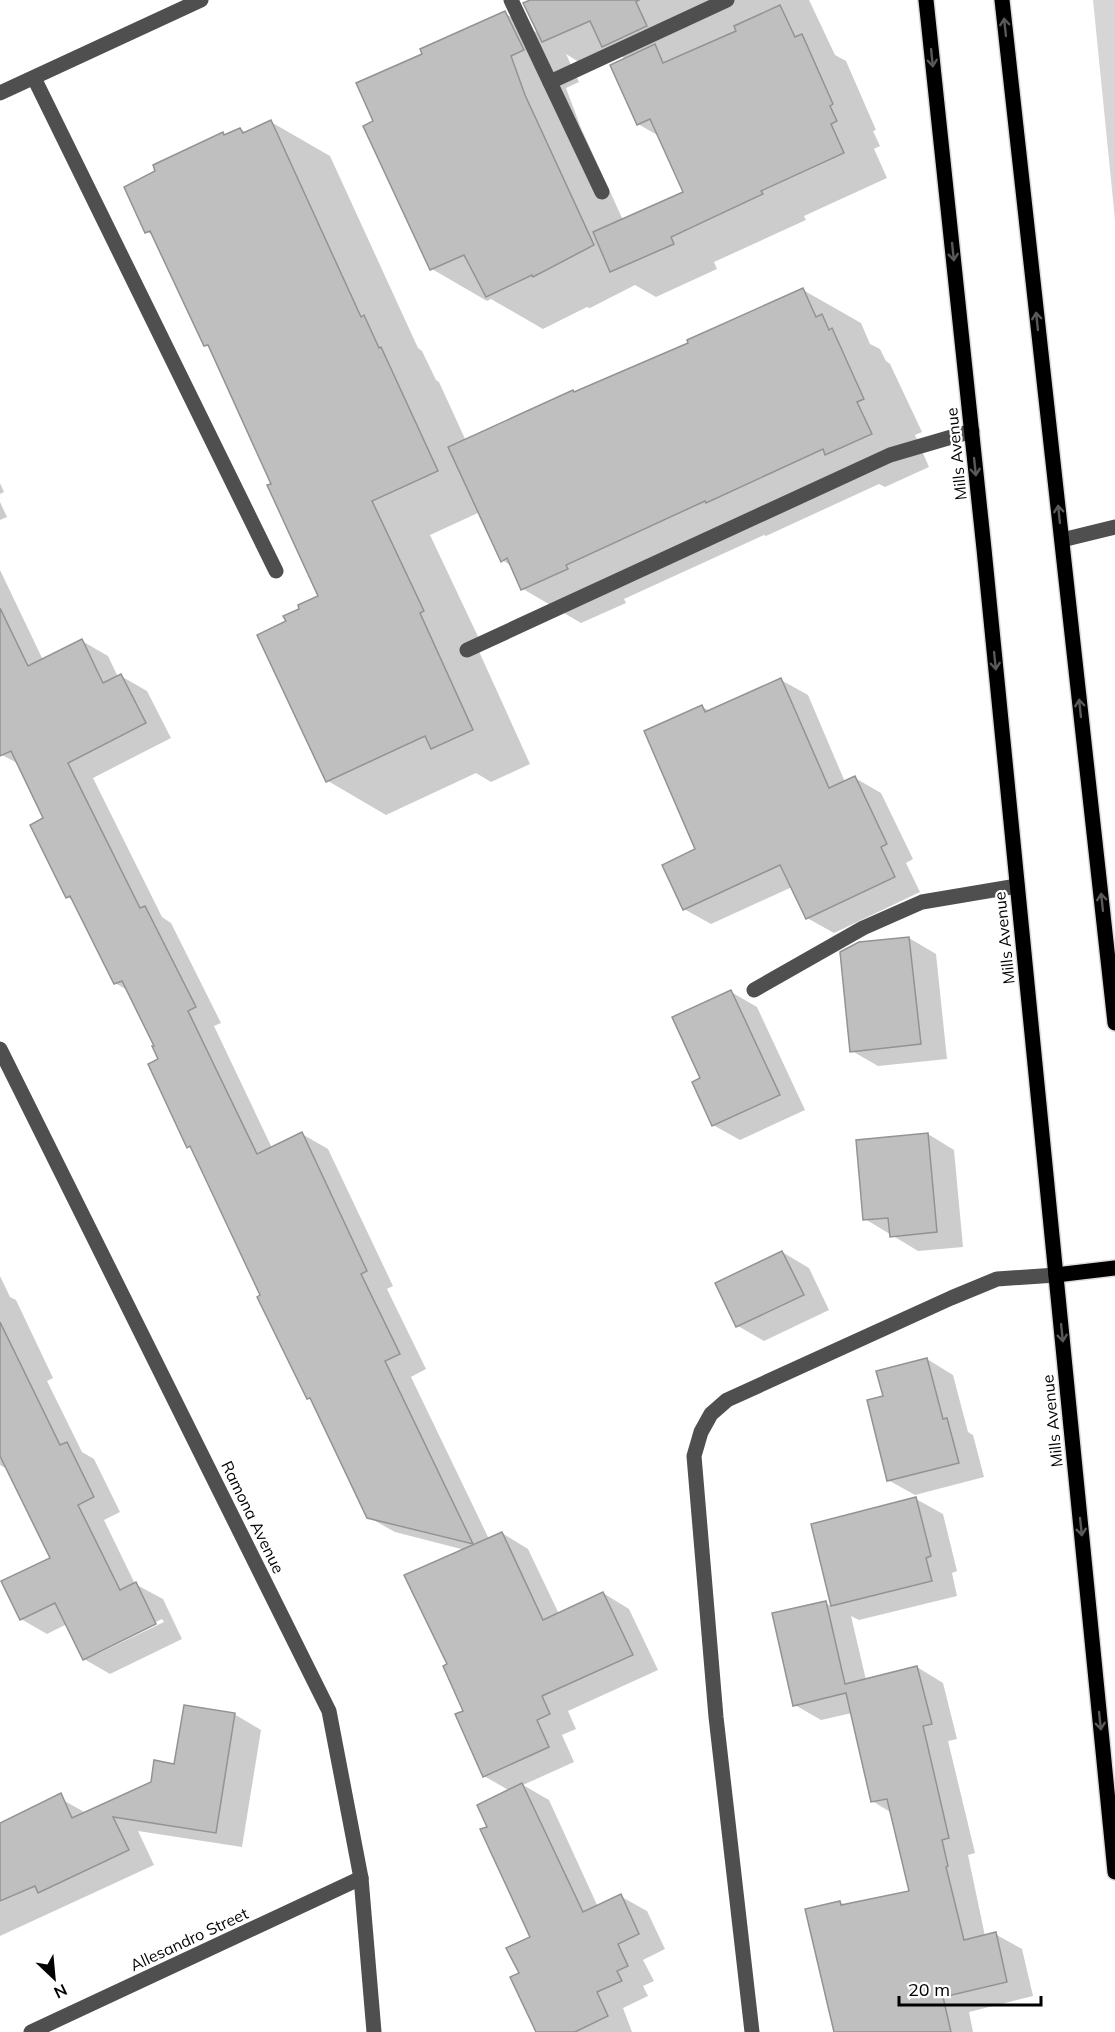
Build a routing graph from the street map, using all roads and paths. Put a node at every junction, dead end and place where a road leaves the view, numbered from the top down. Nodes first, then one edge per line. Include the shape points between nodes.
1 (511, 0) edge
2 (727, 0) edge
3 (926, 0) edge
4 (1002, 0) edge
5 (194, 1) edge
6 (34, 78) junction
7 (550, 82) junction
8 (0, 93) edge
9 (602, 192) dead end
10 (972, 431) junction
11 (1115, 527) edge
12 (1062, 540) junction
13 (276, 571) dead end
14 (466, 650) dead end
15 (1017, 886) junction
16 (754, 990) dead end
17 (1115, 1023) edge
18 (0, 1049) edge
19 (1115, 1268) edge
20 (1056, 1275) junction
21 (1115, 1872) edge
22 (361, 1878) junction
23 (32, 2032) edge
24 (374, 2032) edge
25 (752, 2032) edge

1 - 7 street
2 - 7 street
3 -> 10 main road, Mills Avenue
12 -> 4 main road
5 - 6 street
6 - 8 street
6 - 13 street
7 - 9 street
10 - 14 street via 890,455
10 -> 15 main road, Mills Avenue
11 - 12 street
17 -> 12 main road
15 - 16 street via 922,902 863,928
15 - 20 main road, Mills Avenue
18 - 22 street, Ramona Avenue via 329,1711
19 - 20 main road
20 -> 21 main road, Mills Avenue
20 - 25 street via 997,1279 951,1298 727,1400 711,1414 701,1432 694,1456 702,1564
22 - 23 street, Allesandro Street
22 - 24 street, Ramona Avenue

